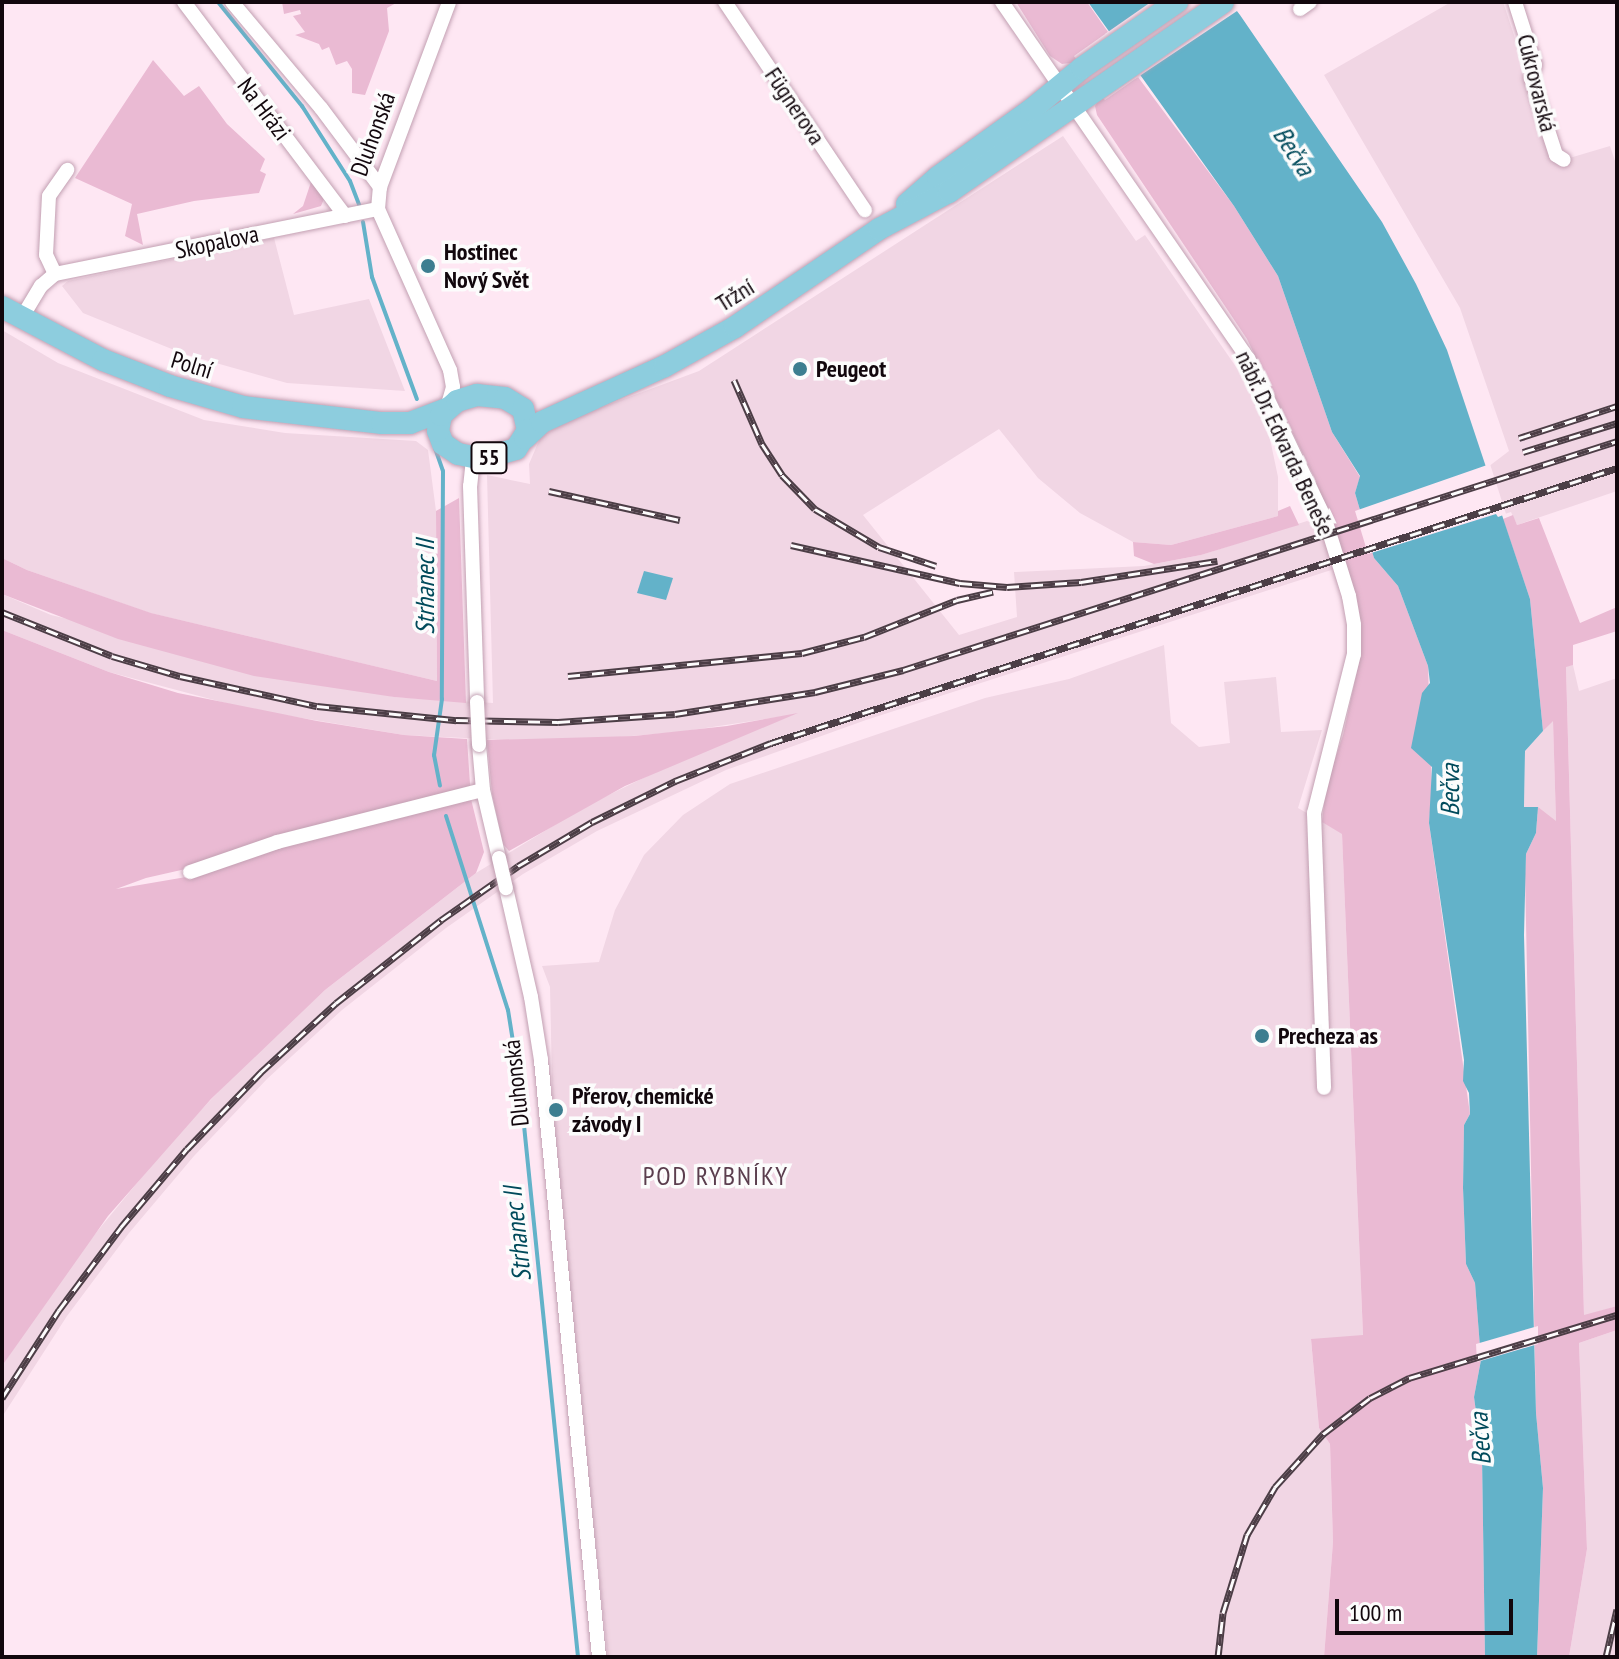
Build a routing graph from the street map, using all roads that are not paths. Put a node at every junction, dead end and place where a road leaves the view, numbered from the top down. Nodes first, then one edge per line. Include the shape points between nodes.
1 (184, 2) edge
2 (232, 2) edge
3 (449, 2) edge
4 (725, 2) edge
5 (1002, 2) edge
6 (1177, 2) edge
7 (1223, 2) edge
8 (1515, 2) edge
9 (1060, 86) junction
10 (1074, 105) junction
11 (1564, 160) dead end
12 (67, 170) dead end
13 (380, 187) junction
14 (378, 209) junction
15 (865, 210) dead end
16 (345, 216) junction
17 (879, 229) junction
18 (55, 274) junction
19 (11, 313) edge
20 (450, 370) junction
21 (610, 390) junction
22 (477, 395) junction
23 (512, 400) junction
24 (446, 409) junction
25 (382, 423) junction
26 (525, 438) junction
27 (443, 444) junction
28 (473, 459) junction
29 (483, 790) junction
30 (190, 872) dead end
31 (1324, 1088) dead end
32 (599, 1657) edge

1 - 16 street, Na Hrázi
2 - 13 street, Na Hrázi
3 - 13 street, Dluhonská
4 - 15 street, Fügnerova
5 - 9 street, nábř. Dr. Edvarda Beneše
6 - 9 main road, Tržní / 55
7 - 10 main road, Tržní / 55
8 - 11 street, Cukrovarská via 1535,65 1531,78 1556,155
9 - 10 street, nábř. Dr. Edvarda Beneše
9 - 17 main road, Tržní / 55 via 938,177
10 - 17 main road, Tržní / 55 via 949,192
10 - 31 street, nábř. Dr. Edvarda Beneše via 1248,358 1325,519 1349,596 1354,654 1314,813
12 - 18 street via 49,196 46,255
13 - 14 street, Dluhonská
14 - 16 street, Skopalova
14 - 20 street, Dluhonská
16 - 18 street, Skopalova
17 - 21 main road, Tržní / 55 via 709,343
18 - 19 street
19 - 25 main road, Polní / 55 via 103,360 206,397 289,414
20 - 22 street, Dluhonská
20 - 24 street, Dluhonská via 453,387
21 - 23 main road, Tržní / 55 via 539,405
21 - 26 main road, Tržní / 55 via 542,422
22 - 23 main road, 55
22 - 24 main road, 55
23 - 26 main road, 55 via 526,416
24 - 25 main road, Polní / 55 via 410,423
24 - 27 main road, Dluhonská / 55 via 439,423
25 - 27 main road, Polní / 55
26 - 28 main road, 55 via 510,453
27 - 28 main road, 55
28 - 29 street, Dluhonská, bridge
29 - 30 street via 277,842
29 - 32 street, Dluhonská, bridge via 541,1060

